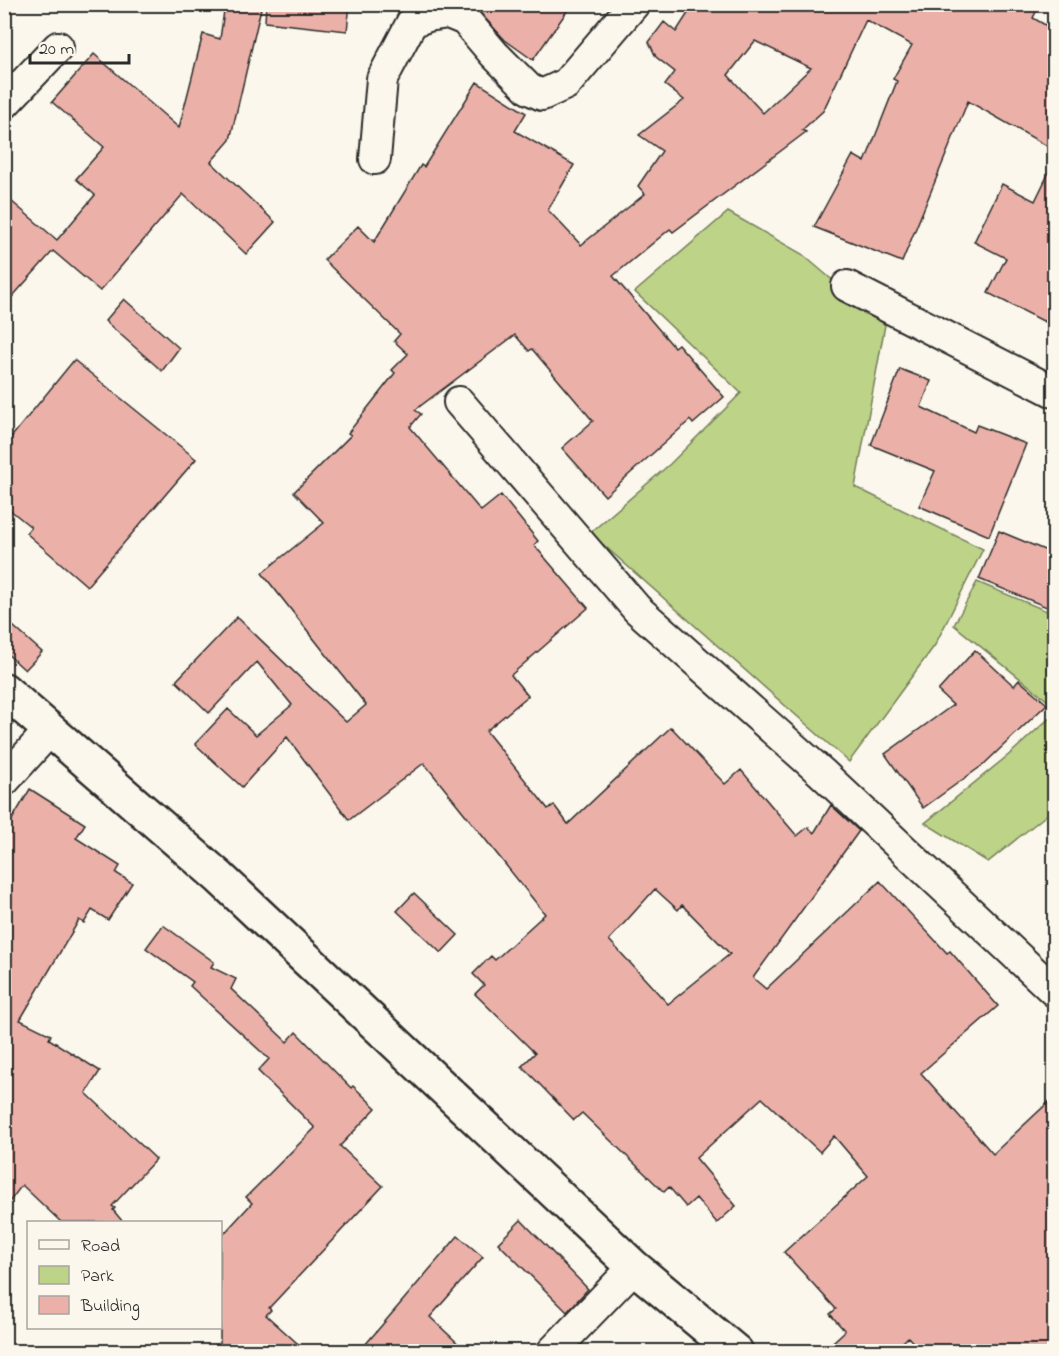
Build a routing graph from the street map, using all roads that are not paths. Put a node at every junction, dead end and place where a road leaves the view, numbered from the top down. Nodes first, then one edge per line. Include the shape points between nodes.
1 (634, 4) edge
2 (58, 47) dead end
3 (4, 104) edge
4 (375, 159) dead end
5 (847, 286) dead end
6 (1054, 392) edge
7 (459, 402) dead end
8 (4, 690) edge
9 (49, 731) junction
10 (4, 781) edge
11 (1054, 991) edge
12 (634, 1267) junction
13 (552, 1352) edge
14 (736, 1352) edge

1 - 4 street via 567,84 542,95 529,89 465,20 448,13 412,22 382,79
2 - 3 street
5 - 6 street
7 - 11 street via 637,609 822,773
8 - 9 street
9 - 10 street
9 - 12 street via 219,877
12 - 13 street
12 - 14 street

